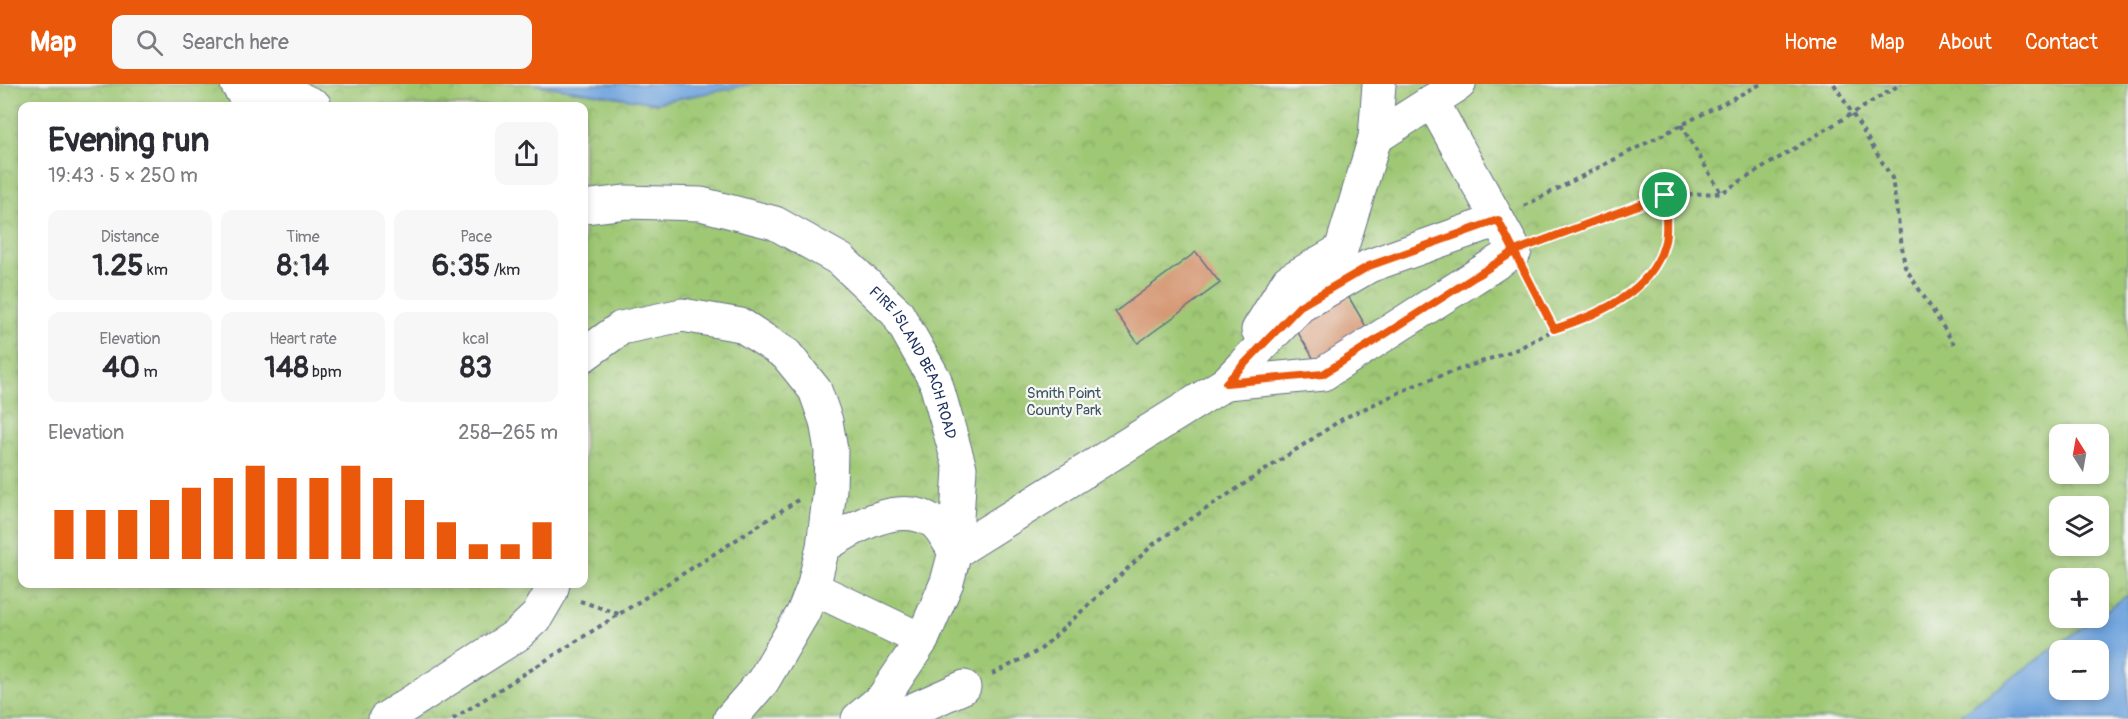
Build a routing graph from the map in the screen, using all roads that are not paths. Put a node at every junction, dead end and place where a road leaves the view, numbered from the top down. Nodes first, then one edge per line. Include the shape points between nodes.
1 (237, 84) edge
2 (268, 84) edge
3 (1379, 84) edge
4 (1459, 84) edge
5 (1432, 101) junction
6 (248, 102) edge
7 (279, 102) edge
8 (288, 102) edge
9 (306, 102) edge
10 (1375, 138) junction
11 (588, 207) edge
12 (1498, 220) junction
13 (588, 353) edge
14 (1226, 383) junction
15 (823, 547) junction
16 (955, 552) junction
17 (552, 588) edge
18 (813, 588) junction
19 (922, 640) junction
20 (964, 687) road end
21 (385, 719) edge
22 (730, 719) edge
23 (858, 719) edge
24 (892, 719) edge

1 - 6 street
2 - 7 street
2 - 8 street
2 - 9 street
3 - 10 street
4 - 5 street
5 - 10 street
5 - 12 street
10 - 14 street via 1341,250 1288,281
11 - 16 street, FIRE ISLAND BEACH ROAD via 626,202 701,204 775,223 841,260 897,314 935,380 960,468
12 - 14 street via 1369,266 1300,306
12 - 14 street via 1515,251 1323,374
13 - 15 street via 621,328 682,315 741,325 786,354 815,390 829,440 830,489
14 - 16 street
15 - 16 street via 874,519 914,512 936,523
15 - 18 street
16 - 19 street, FIRE ISLAND BEACH ROAD via 947,582
17 - 21 street via 537,616 517,635
18 - 19 street
18 - 22 street via 803,613 763,681
19 - 23 street, FIRE ISLAND BEACH ROAD via 883,698
20 - 24 street

